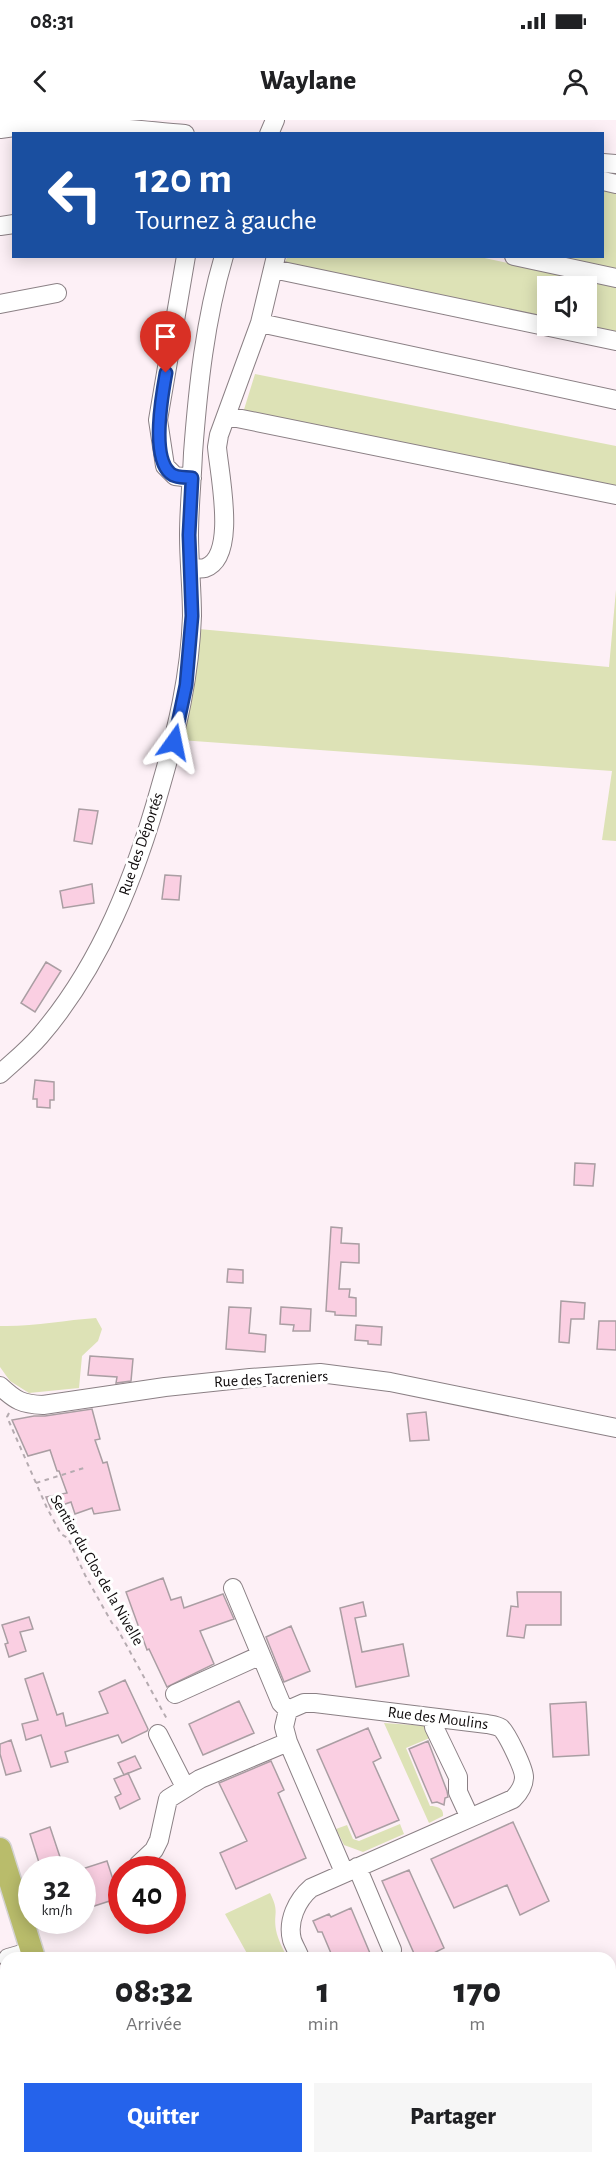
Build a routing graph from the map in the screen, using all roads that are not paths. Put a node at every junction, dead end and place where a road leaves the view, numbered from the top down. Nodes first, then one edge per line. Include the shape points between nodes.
1 (0, 129) edge
2 (161, 132) edge
3 (186, 258) edge
4 (224, 258) edge
5 (523, 258) edge
6 (275, 263) edge
7 (616, 278) edge
8 (57, 293) dead end
9 (0, 304) edge
10 (260, 323) junction
11 (616, 341) edge
12 (616, 399) edge
13 (227, 416) junction
14 (192, 478) junction
15 (616, 495) edge
16 (191, 568) junction
17 (0, 1074) edge
18 (0, 1386) edge
19 (616, 1428) edge
20 (233, 1588) dead end
21 (261, 1655) junction
22 (175, 1694) dead end
23 (288, 1710) junction
24 (435, 1718) junction
25 (165, 1731) road end
26 (288, 1742) junction
27 (185, 1786) junction
28 (470, 1818) junction
29 (0, 1849) edge
30 (148, 1856) edge
31 (350, 1870) junction
32 (392, 1950) dead end
33 (32, 1952) edge
34 (297, 1952) edge

1 - 2 street via 64,124
3 - 14 street via 158,420 165,466 175,476
4 - 14 street, Rue des Déportés via 202,359
5 - 7 street
6 - 10 street
6 - 11 street
8 - 9 street
10 - 12 street
10 - 13 street
13 - 15 street
13 - 16 street via 217,447 224,543 212,563 205,568
14 - 16 street, Rue des Déportés
16 - 17 street, Rue des Déportés via 192,616 186,685 171,753 130,882 106,936 70,997 39,1037
18 - 19 street, Rue des Tacreniers via 14,1399 44,1405 165,1387 320,1373 390,1382
20 - 21 street
21 - 22 street
21 - 23 street via 281,1704
23 - 24 street, Rue des Moulins via 315,1703
23 - 26 street via 284,1727
24 - 28 street via 434,1727 458,1777 458,1792
24 - 28 street, Rue des Moulins via 497,1725 522,1768 522,1786 513,1799
25 - 27 street
26 - 27 street
26 - 31 street
27 - 30 street via 168,1799 159,1840
28 - 31 street, Rue des Moulins
29 - 33 main road
31 - 32 street
31 - 34 street, Rue des Moulins via 311,1888 300,1898 292,1920 292,1940

